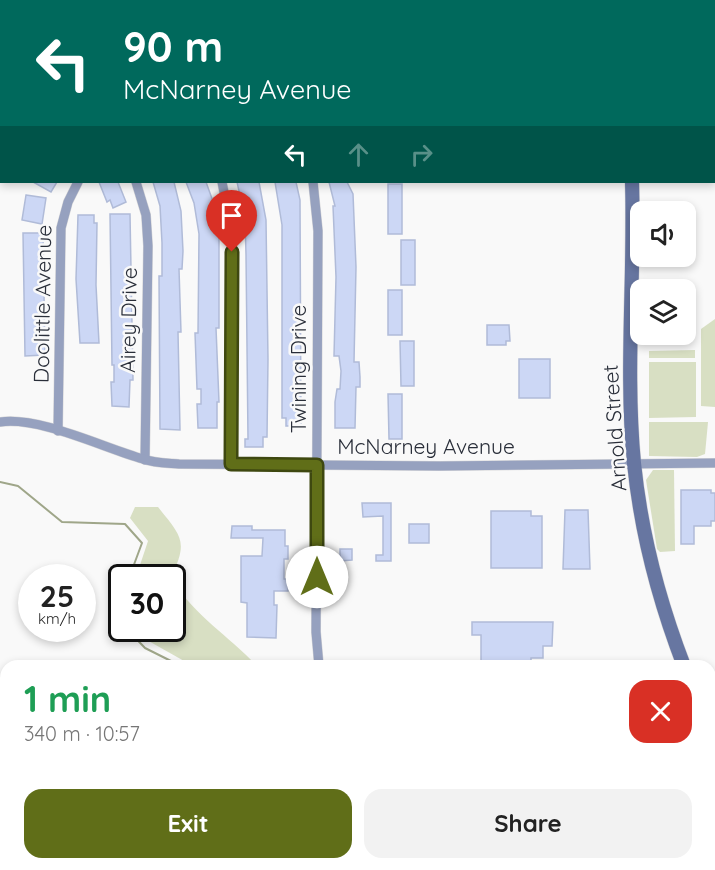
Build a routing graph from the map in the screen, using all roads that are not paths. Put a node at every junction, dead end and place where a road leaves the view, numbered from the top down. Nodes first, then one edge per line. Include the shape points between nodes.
1 (78, 183) edge
2 (136, 183) edge
3 (222, 183) edge
4 (313, 183) edge
5 (632, 183) edge
6 (0, 422) edge
7 (58, 431) junction
8 (145, 460) junction
9 (715, 463) edge
10 (231, 464) junction
11 (635, 464) junction
12 (317, 465) junction
13 (318, 660) edge
14 (682, 660) edge

1 - 7 street, Doolittle Avenue via 61,228
2 - 8 street, Airey Drive via 146,215 148,246
3 - 10 street via 232,233
4 - 12 street, Twining Drive via 318,231
5 - 11 main road, Arnold Street via 631,397
6 - 7 street, McNarney Avenue via 9,420
7 - 8 street, McNarney Avenue
8 - 10 street, McNarney Avenue via 180,465
9 - 11 street, McNarney Avenue
10 - 12 street, McNarney Avenue
11 - 12 street, McNarney Avenue
11 - 14 main road, Arnold Street via 651,562
12 - 13 street, Twining Drive

